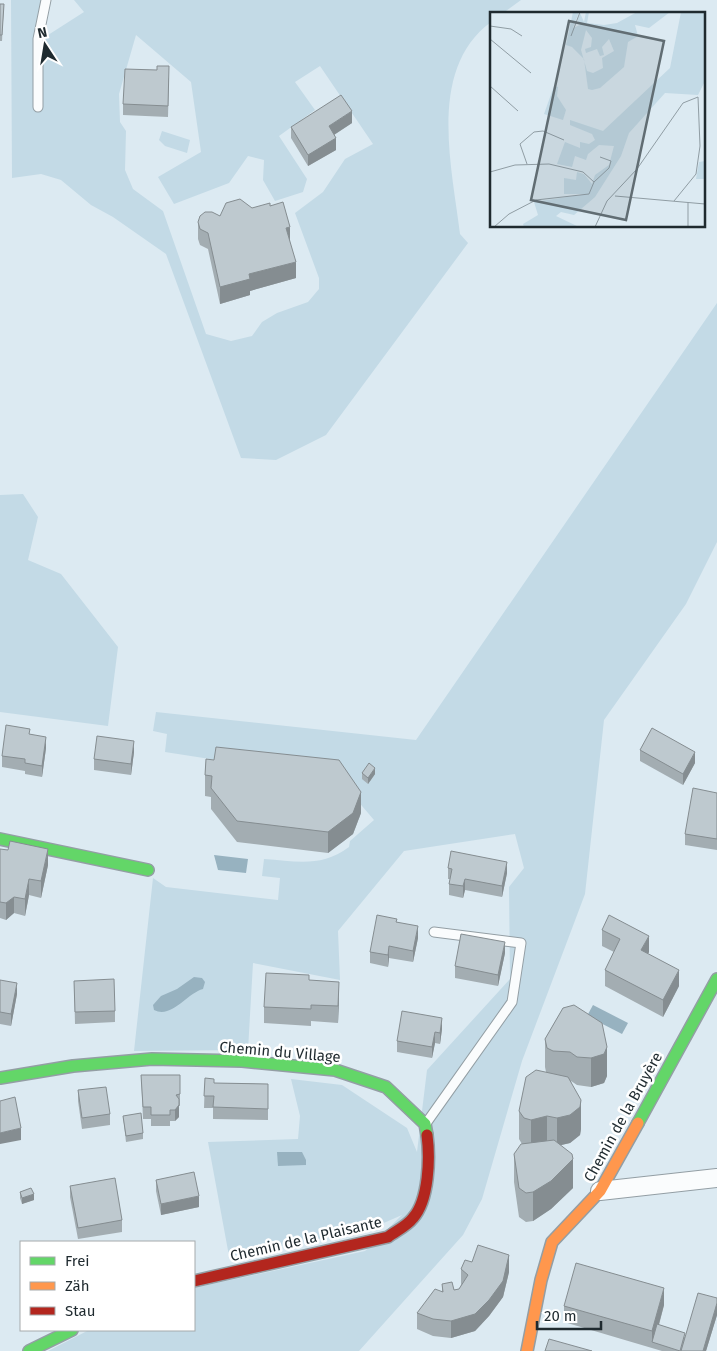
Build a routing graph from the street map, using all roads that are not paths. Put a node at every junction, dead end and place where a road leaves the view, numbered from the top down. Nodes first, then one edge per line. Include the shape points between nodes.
1 (46, 0) edge
2 (38, 107) dead end
3 (0, 839) edge
4 (148, 870) dead end
5 (434, 932) dead end
6 (717, 979) edge
7 (0, 1078) edge
8 (425, 1124) junction
9 (717, 1178) edge
10 (600, 1191) junction
11 (195, 1281) edge
12 (70, 1331) edge
13 (29, 1351) edge
14 (527, 1351) edge

1 - 2 lane via 38,39
3 - 4 street
5 - 8 lane via 521,943 512,1002
6 - 10 street, Chemin de la Bruyère
7 - 8 street, Chemin du Village via 73,1066 152,1059 335,1070 386,1087
8 - 11 street, Chemin de la Plaisante via 429,1152 427,1186 414,1218 388,1237
9 - 10 street
10 - 14 street, Chemin de la Bruyère via 552,1242 540,1280
12 - 13 street

